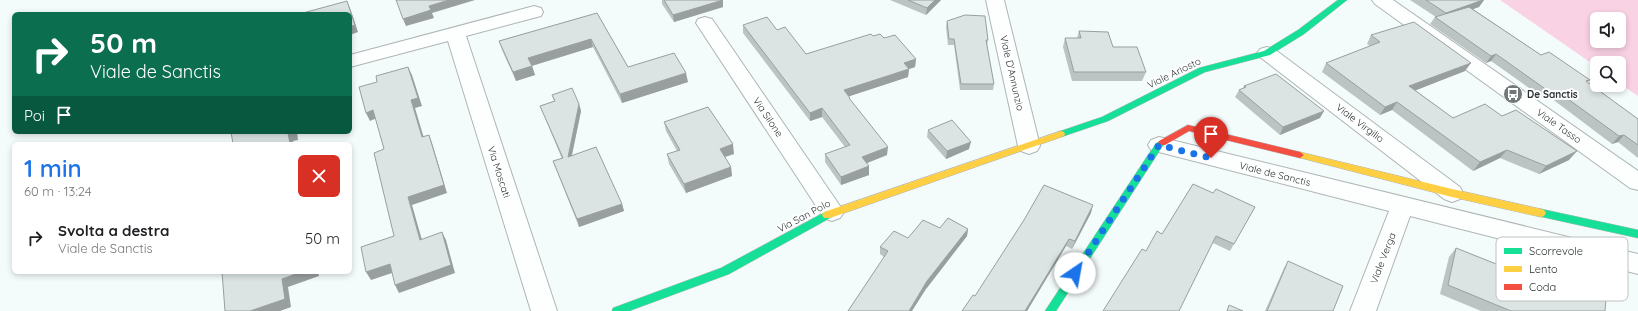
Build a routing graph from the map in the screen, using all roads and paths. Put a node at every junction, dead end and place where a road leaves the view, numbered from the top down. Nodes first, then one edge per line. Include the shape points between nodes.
1 (995, 0) edge
2 (1343, 0) edge
3 (1382, 0) edge
4 (534, 12) dead end
5 (705, 23) dead end
6 (455, 33) junction
7 (1267, 53) junction
8 (352, 61) edge
9 (1159, 145) junction
10 (1030, 146) junction
11 (1638, 182) edge
12 (1452, 193) junction
13 (1403, 205) junction
14 (832, 212) junction
15 (1638, 234) edge
16 (1530, 237) edge
17 (1628, 261) edge
18 (1638, 264) edge
19 (544, 311) edge
20 (617, 311) edge
21 (1050, 311) edge
22 (1363, 311) edge

1 - 10 street, Viale D'Annunzio
2 - 7 street, Viale Ariosto via 1301,32
3 - 11 street, Viale Tasso
4 - 6 street
5 - 14 street, Via Silone
6 - 8 street
6 - 19 street, Via Moscati
7 - 10 street, Viale Ariosto via 1202,70 1105,119
7 - 12 street, Viale Virgilio
9 - 12 street via 1188,128
9 - 13 street, Viale de Sanctis
9 - 21 street
10 - 14 street, Via San Polo
12 - 15 street
13 - 16 street, Viale de Sanctis
13 - 22 street, Viale Verga
14 - 20 street, Via San Polo via 725,271
17 - 18 street, Viale de Sanctis

